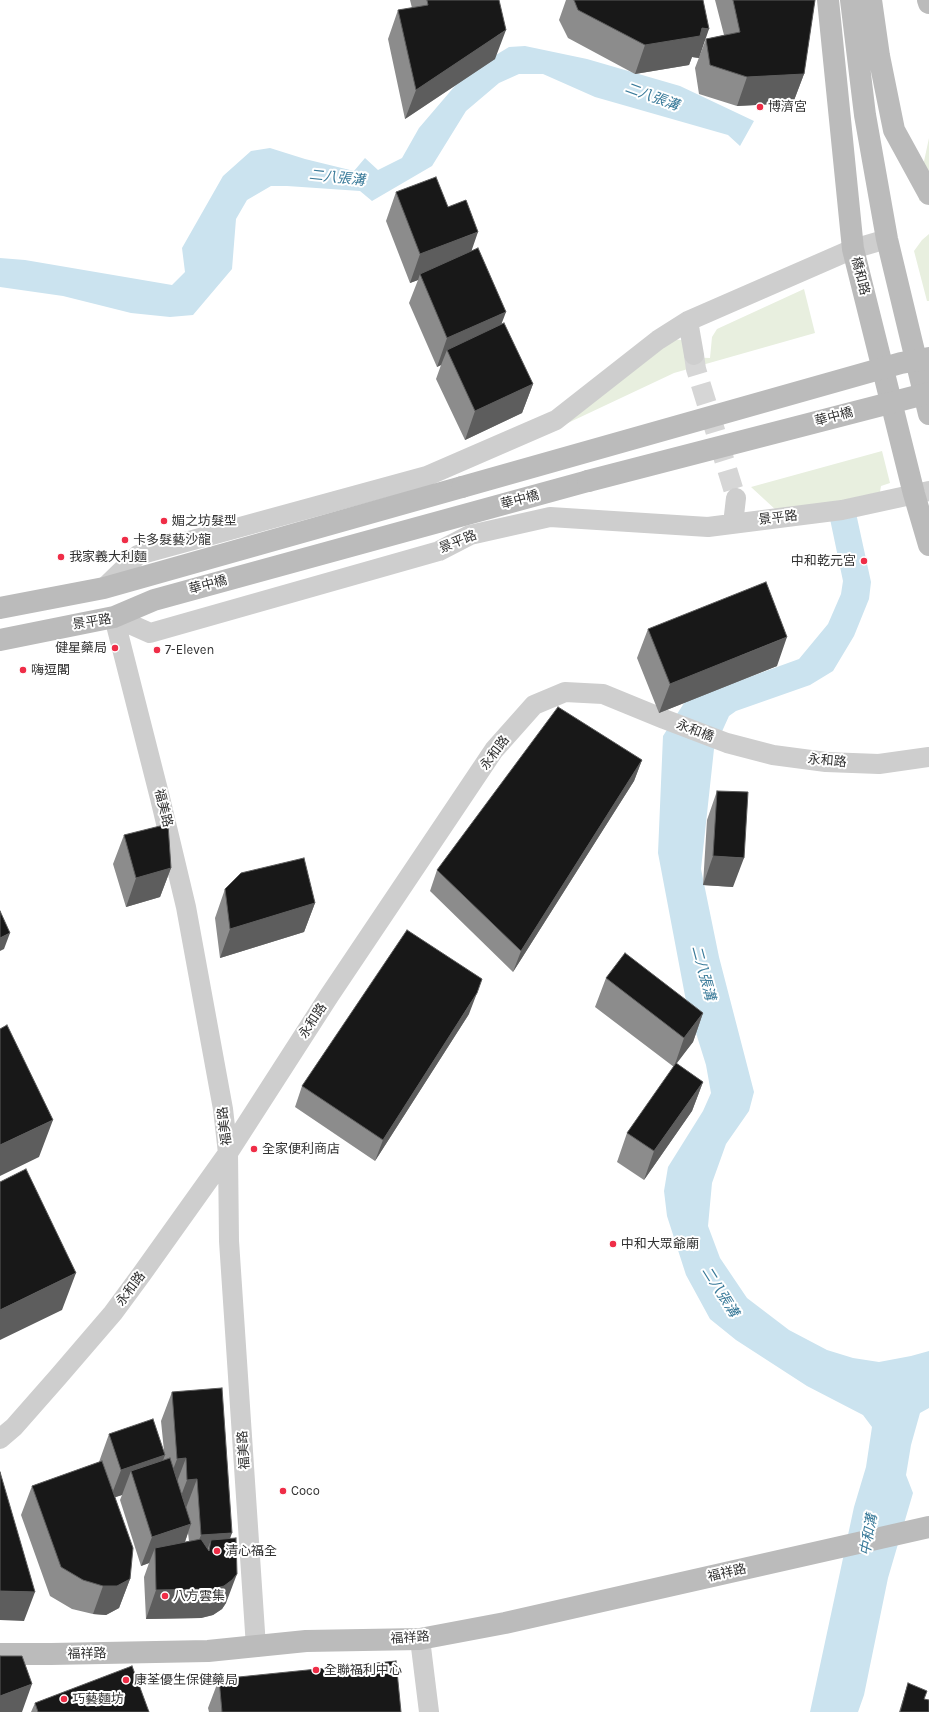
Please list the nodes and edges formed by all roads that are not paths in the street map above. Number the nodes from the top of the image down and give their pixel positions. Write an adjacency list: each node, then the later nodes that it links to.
1 (828, 0): 6 (main road, 橋和路)
2 (852, 0): 5 (main road)
3 (871, 0): 4 (main road)
4 (929, 194)
5 (887, 239): 6 (street); 11 (main road)
6 (853, 249): 7 (street); 12 (main road, 橋和路)
7 (688, 321): 8 (street); 16 (street)
8 (694, 355)
9 (929, 358): 16 (main road, 華中橋, bridge)
10 (929, 392): 18 (main road, 華中橋, bridge)
11 (929, 414)
12 (921, 492): 14 (street, 景平路); 15 (main road, 橋和路)
13 (736, 498): 14 (street)
14 (733, 524): 18 (street, 景平路)
15 (929, 545)
16 (104, 588): 17 (main road)
17 (0, 608)
18 (114, 616): 19 (main road, 景平路); 23 (street, 福美路)
19 (0, 640)
20 (664, 719): 21 (street, 永和橋); 23 (street, 永和路)
21 (727, 743): 22 (street, 永和路)
22 (929, 757)
23 (228, 1153): 24 (street, 永和路); 27 (street, 福美路)
24 (0, 1439)
25 (929, 1527): 26 (main road, 福祥路)
26 (420, 1639): 27 (main road, 福祥路); 29 (street)
27 (256, 1647): 28 (main road, 福祥路)
28 (0, 1654)
29 (429, 1712)

